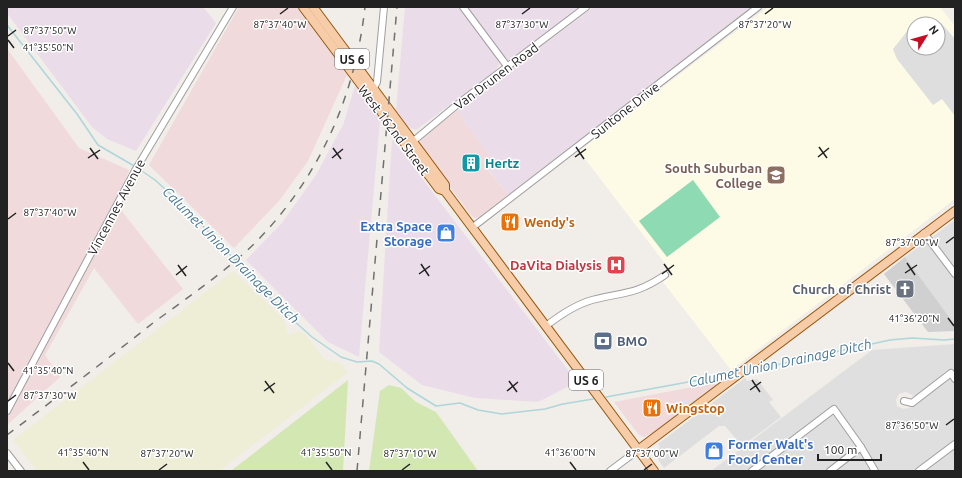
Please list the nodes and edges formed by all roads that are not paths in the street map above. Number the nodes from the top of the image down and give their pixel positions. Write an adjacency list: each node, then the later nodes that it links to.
1 (233, 7): 20 (street, Vincennes Avenue)
2 (303, 7): 10 (main road, West 162nd Street / US 6)
3 (313, 7): 9 (main road, West 162nd Street / US 6)
4 (384, 7): 9 (street)
5 (463, 7): 8 (street)
6 (586, 7): 8 (street, Van Drunen Road)
7 (758, 7): 13 (street, Suntone Drive)
8 (507, 66): 11 (street, Van Drunen Road)
9 (374, 88): 10 (main road); 11 (main road, West 162nd Street / US 6)
10 (367, 94): 11 (main road, West 162nd Street / US 6)
11 (410, 144): 13 (main road, West 162nd Street / US 6)
12 (955, 210): 14 (main road)
13 (472, 227): 17 (main road, West 162nd Street / US 6)
14 (924, 233): 15 (street); 23 (main road)
15 (955, 274)
16 (665, 275): 17 (street)
17 (546, 326): 23 (main road, West 162nd Street / US 6)
18 (955, 379): 19 (street)
19 (904, 401)
20 (7, 411)
21 (955, 444): 31 (street)
22 (861, 447): 28 (street); 29 (street); 30 (street)
23 (638, 450): 26 (street); 27 (main road, US 6)
24 (7, 452): 25 (street)
25 (21, 471)
26 (610, 471)
27 (654, 471)
28 (752, 471)
29 (830, 471)
30 (875, 471)
31 (919, 471)

